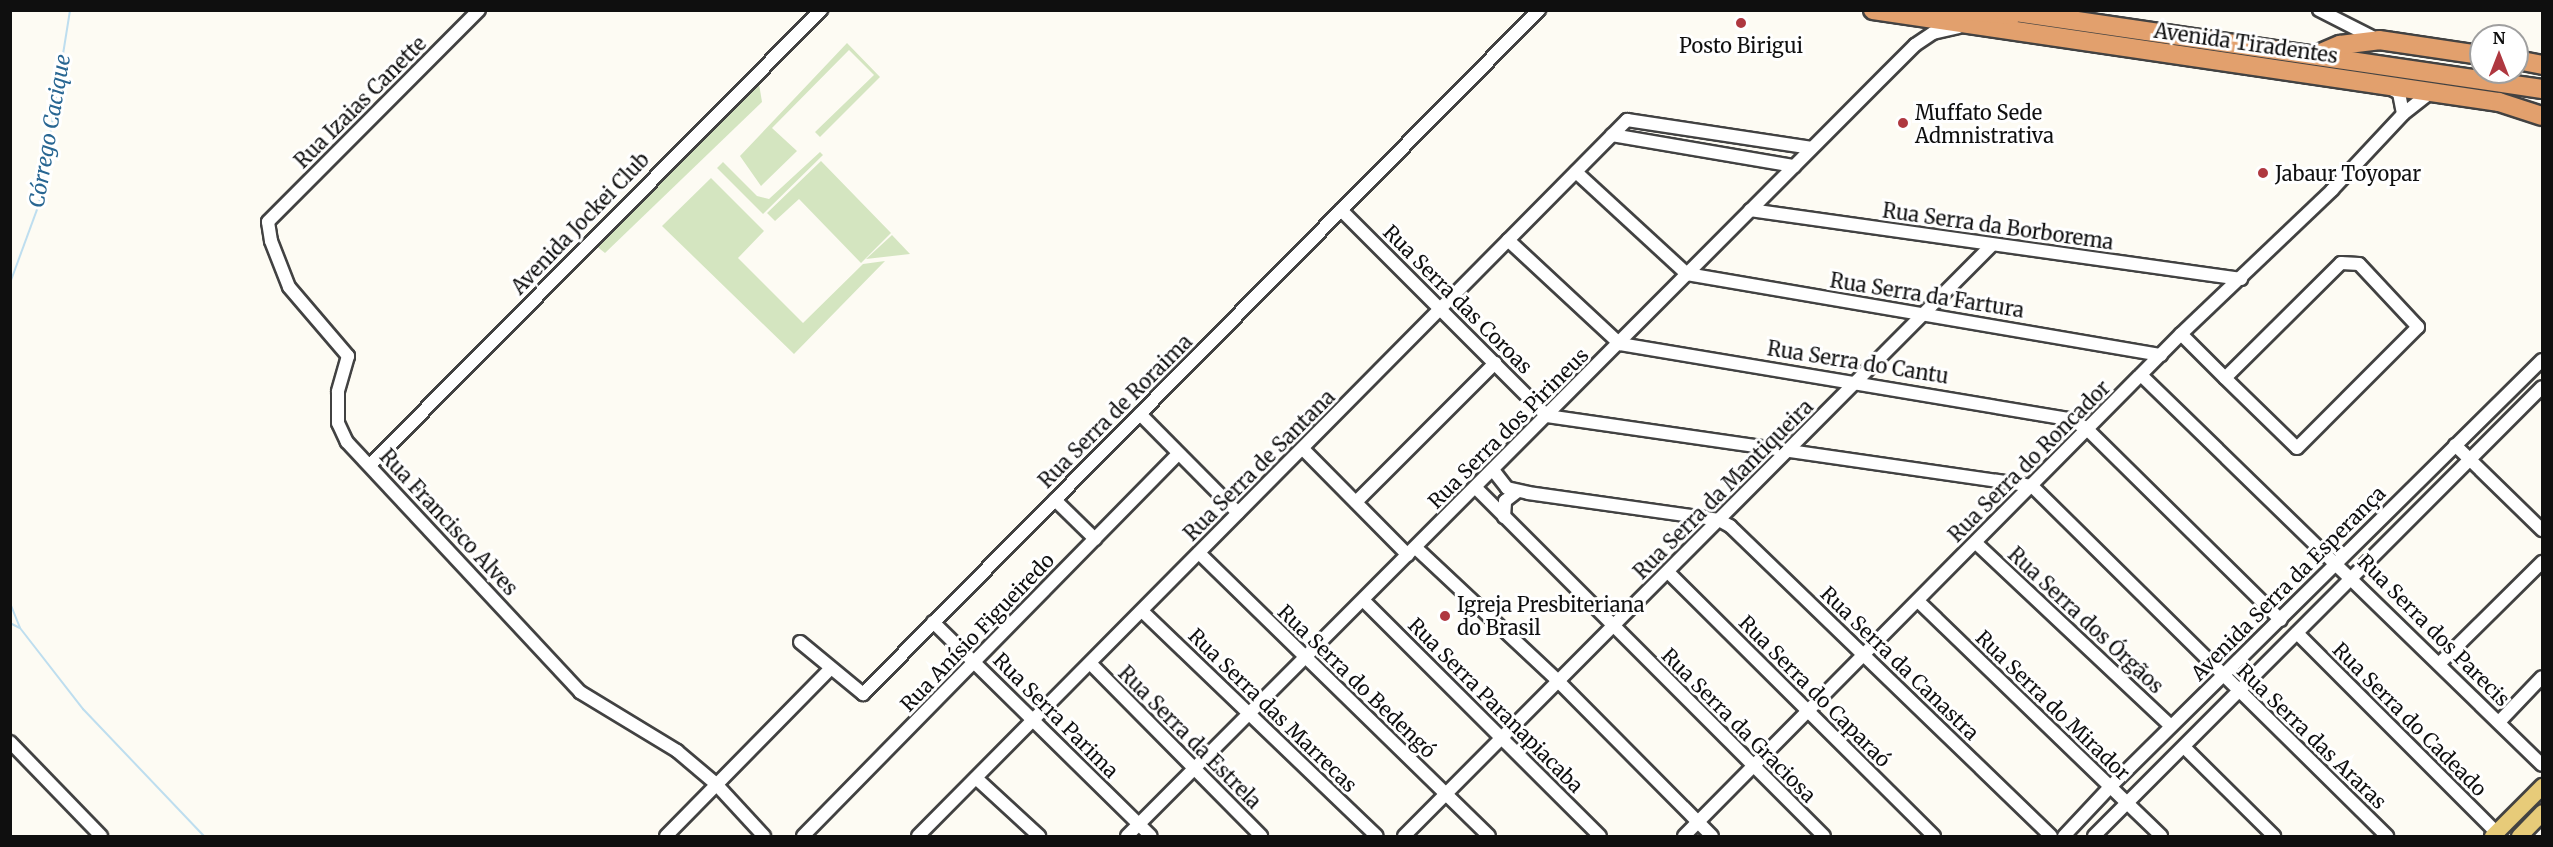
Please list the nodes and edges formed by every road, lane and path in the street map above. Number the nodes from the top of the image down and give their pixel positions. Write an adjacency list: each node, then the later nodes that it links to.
1 (479, 10): 32 (street, Rua Izaias Canette)
2 (821, 10): 56 (street, Avenida Jockei Club)
3 (1539, 10): 30 (street, Rua Serra de Roraima)
4 (1873, 10): 8 (highway, Avenida Tiradentes)
5 (1956, 10): 9 (highway)
6 (2002, 10): 9 (highway, Avenida Tiradentes)
7 (2319, 10): 10 (street)
8 (1927, 14): 11 (highway, Avenida Tiradentes); 13 (street)
9 (2041, 16): 16 (highway, Avenida Tiradentes)
10 (2340, 24): 12 (street); 14 (street)
11 (1992, 28): 13 (street); 18 (highway, Avenida Tiradentes)
12 (2379, 40): 14 (highway); 15 (highway)
13 (1915, 45): 27 (street, Rua Serra dos Pirineus)
14 (2340, 45): 16 (highway); 17 (highway)
15 (2469, 53)
16 (2315, 56): 17 (highway, Avenida Tiradentes)
17 (2381, 65): 19 (highway, Avenida Tiradentes)
18 (2388, 87): 20 (highway, Avenida Tiradentes); 24 (street)
19 (2542, 89)
20 (2431, 92): 21 (highway, Avenida Tiradentes); 24 (street, Rua Serra do Roncador)
21 (2499, 102): 22 (highway); 23 (main road, Avenida Tiradentes); 25 (highway)
22 (2542, 104)
23 (2542, 109)
24 (2403, 114): 36 (street, Rua Serra do Roncador)
25 (2542, 116)
26 (1612, 135): 27 (street, Rua Serra de Santana); 28 (street); 29 (street, Rua Serra de Santana)
27 (1812, 148): 28 (street, Rua Serra dos Pirineus)
28 (1794, 166): 31 (street, Rua Serra dos Pirineus)
29 (1576, 172): 33 (street, Rua Serra de Santana); 35 (street)
30 (1341, 210): 37 (street, Rua Serra das Coroas); 48 (street, Rua Serra de Roraima)
31 (1750, 210): 34 (street, Rua Serra da Borborema); 35 (street, Rua Serra dos Pirineus)
32 (268, 222): 56 (street, Rua Francisco Alves)
33 (1508, 240): 37 (street, Rua Serra de Santana); 40 (street)
34 (1992, 245): 36 (street, Rua Serra da Borborema); 38 (street, Rua Serra da Mantiqueira)
35 (1687, 274): 38 (street, Rua Serra da Fartura); 40 (street, Rua Serra dos Pirineus)
36 (2241, 279): 39 (street, Rua Serra do Roncador)
37 (1440, 309): 43 (street, Rua Serra das Coroas); 52 (street, Rua Serra de Santana)
38 (1925, 313): 41 (street, Rua Serra da Fartura); 46 (street, Rua Serra da Mantiqueira)
39 (2181, 334): 41 (street, Rua Serra do Roncador); 45 (street)
40 (1620, 344): 46 (street, Rua Serra do Cantu); 49 (street, Rua Serra dos Pirineus)
41 (2161, 355): 44 (street, Rua Serra do Roncador)
42 (2542, 360): 51 (street, Avenida Serra da Esperança)
43 (1495, 363): 49 (street, Rua Serra das Coroas); 62 (street)
44 (2141, 375): 50 (street, Rua Serra do Roncador); 72 (street, Rua Serra dos Parecis)
45 (2226, 378): 45 (street)
46 (1857, 381): 50 (street, Rua Serra do Cantu); 53 (street, Rua Serra da Mantiqueira)
47 (2541, 392): 55 (street)
48 (1140, 414): 54 (street); 61 (street, Rua Serra de Roraima)
49 (1547, 416): 53 (street); 57 (street, Rua Serra dos Pirineus)
50 (2087, 429): 58 (street, Rua Serra do Roncador); 78 (street)
51 (2455, 445): 55 (street); 72 (street, Avenida Serra da Esperança)
52 (1303, 449): 62 (street); 63 (street, Rua Serra de Santana)
53 (1790, 450): 58 (street); 65 (street, Rua Serra da Mantiqueira)
54 (1178, 454): 63 (street); 67 (street, Rua Anísio Figueiredo)
55 (2470, 460): 66 (street); 74 (street)
56 (370, 465): 105 (street, Rua Francisco Alves)
57 (1493, 470): 59 (street, Rua Serra dos Pirineus); 60 (street)
58 (2031, 486): 68 (street, Rua Serra do Roncador); 89 (street, Rua Serra das Araras)
59 (1476, 488): 64 (street, Rua Serra da Graciosa); 69 (street, Rua Serra dos Pirineus)
60 (1518, 491): 64 (street); 65 (street)
61 (1055, 500): 67 (street); 79 (street, Rua Serra de Roraima)
62 (1356, 502): 69 (street)
63 (1238, 513): 70 (street, Rua Serra de Santana)
64 (1504, 517): 80 (street, Rua Serra da Graciosa)
65 (1719, 520): 73 (street, Rua Serra da Mantiqueira); 83 (street, Rua Serra da Canastra)
66 (2542, 530)
67 (1095, 539): 85 (street, Rua Anísio Figueiredo)
68 (1976, 543): 76 (street, Rua Serra do Roncador); 97 (street, Rua Serra dos Órgãos)
69 (1412, 551): 75 (street, Rua Serra dos Pirineus); 91 (street)
70 (1199, 553): 77 (street, Rua Serra de Santana); 84 (street, Rua Serra do Bedengó)
71 (2542, 562): 86 (street)
72 (2337, 563): 74 (street, Rua Serra dos Parecis); 78 (street, Avenida Serra da Esperança)
73 (1668, 572): 80 (street, Rua Serra da Mantiqueira); 93 (street, Rua Serra do Caparaó)
74 (2353, 577): 81 (street); 86 (street, Rua Serra dos Parecis)
75 (1364, 601): 84 (street, Rua Serra dos Pirineus); 98 (street, Rua Serra Paranapiacaba)
76 (1918, 602): 83 (street, Rua Serra do Roncador); 106 (street, Rua Serra do Mirador)
77 (1142, 611): 87 (street, Rua Serra de Santana); 94 (street, Rua Serra das Marrecas)
78 (2281, 620): 89 (street, Avenida Serra da Esperança)
79 (933, 622): 85 (street, Rua Serra Parima); 88 (street, Rua Serra de Roraima)
80 (1612, 628): 91 (street, Rua Serra da Mantiqueira); 103 (street, Rua Serra da Graciosa)
81 (2297, 633): 92 (street); 113 (street, Rua Serra do Cadeado)
82 (800, 642): 88 (street)
83 (1865, 656): 93 (street, Rua Serra do Roncador); 131 (street, Rua Serra da Canastra)
84 (1305, 658): 94 (street, Rua Serra dos Pirineus); 108 (street, Rua Serra do Bedengó)
85 (975, 661): 95 (street, Rua Serra Parima); 118 (street, Rua Anísio Figueiredo)
86 (2440, 663): 96 (street, Rua Serra dos Parecis)
87 (1091, 664): 95 (street, Rua Serra de Santana); 102 (street, Rua Serra da Estrela)
88 (830, 669): 105 (street)
89 (2223, 677): 92 (street, Rua Serra das Araras); 97 (street, Avenida Serra da Esperança)
90 (2542, 677): 96 (street)
91 (1559, 682): 98 (street, Rua Serra da Mantiqueira); 111 (street)
92 (2238, 692): 100 (street); 136 (street, Rua Serra das Araras)
93 (1809, 713): 103 (street, Rua Serra do Roncador); 130 (street, Rua Serra do Caparaó)
94 (1249, 714): 102 (street, Rua Serra dos Pirineus); 123 (street, Rua Serra das Marrecas)
95 (1036, 721): 104 (street, Rua Serra de Santana); 112 (street, Rua Serra Parima)
96 (2499, 722): 101 (street, Rua Serra dos Parecis)
97 (2170, 726): 106 (street, Avenida Serra da Esperança)
98 (1503, 738): 108 (street, Rua Serra da Mantiqueira); 126 (street, Rua Serra Paranapiacaba)
99 (10, 742): 114 (street)
100 (2184, 747): 109 (street); 135 (street)
101 (2542, 765)
102 (1195, 768): 112 (street, Rua Serra dos Pirineus); 122 (street, Rua Serra da Estrela)
103 (1755, 768): 111 (street, Rua Serra do Roncador); 129 (street, Rua Serra da Graciosa)
104 (976, 778): 115 (street, Rua Serra de Santana); 119 (street)
105 (716, 783): 116 (street); 117 (street, Rua Francisco Alves)
106 (2110, 786): 109 (street, Rua Serra do Mirador); 132 (street, Avenida Serra da Esperança)
107 (2542, 786): 113 (main road)
108 (1446, 794): 124 (street, Rua Serra da Mantiqueira); 125 (street, Rua Serra do Bedengó)
109 (2127, 803): 133 (street); 134 (street, Rua Serra do Mirador)
110 (2542, 812): 137 (main road)
111 (1698, 823): 127 (street, Rua Serra do Roncador); 128 (street)
112 (1138, 825): 120 (street, Rua Serra dos Pirineus); 121 (street, Rua Serra Parima)
113 (2494, 834)
114 (96, 835)
115 (921, 836)
116 (666, 837)
117 (764, 837)
118 (803, 837)
119 (1039, 837)
120 (1127, 837)
121 (1151, 837)
122 (1261, 837)
123 (1377, 837)
124 (1404, 837)
125 (1489, 837)
126 (1600, 837)
127 (1684, 837)
128 (1712, 837)
129 (1824, 837)
130 (1934, 837)
131 (2051, 837)
132 (2064, 837)
133 (2094, 837)
134 (2161, 837)
135 (2274, 837)
136 (2387, 837)
137 (2519, 837)

